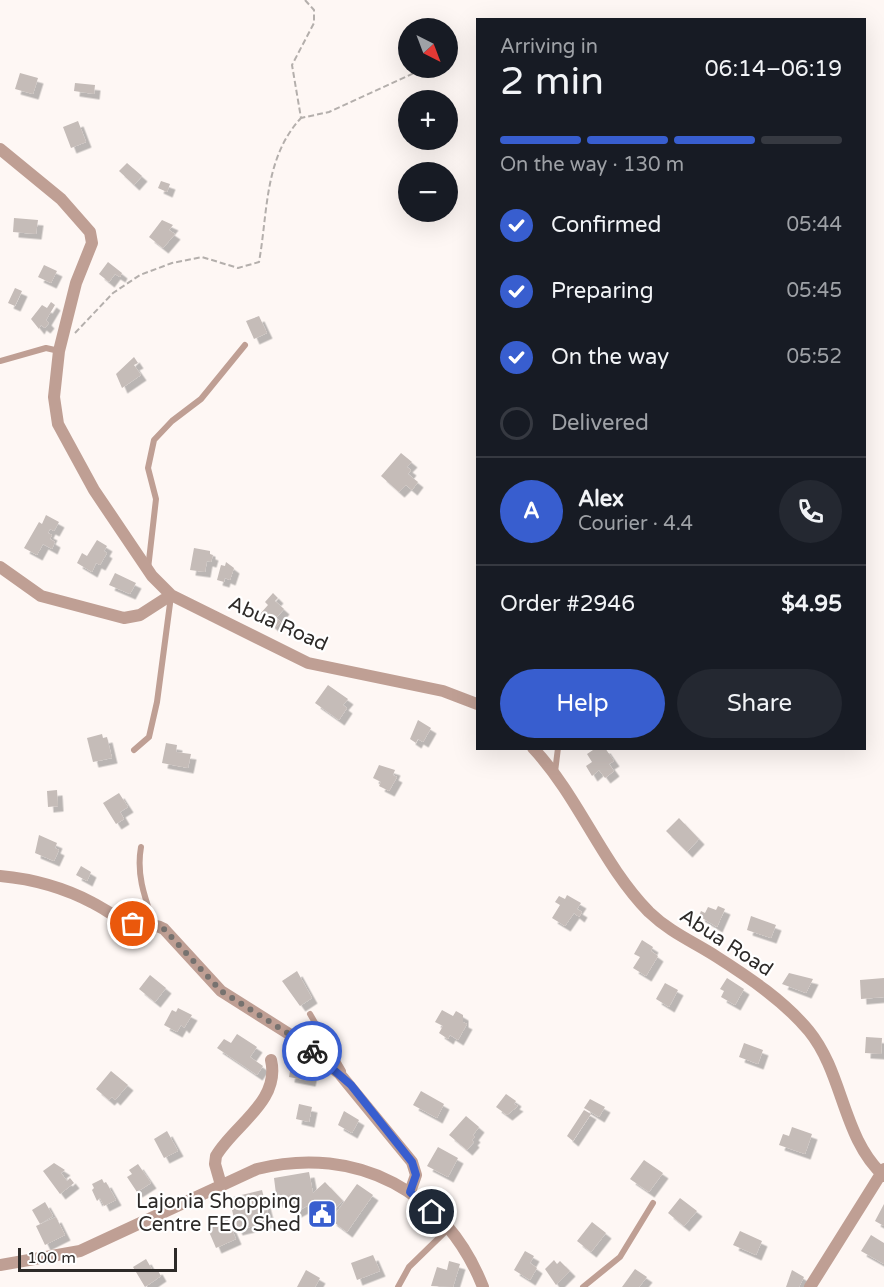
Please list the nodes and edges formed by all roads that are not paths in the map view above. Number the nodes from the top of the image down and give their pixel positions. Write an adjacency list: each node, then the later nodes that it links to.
1 (0, 149): 3 (street)
2 (245, 345): 6 (lane)
3 (60, 351): 4 (lane); 6 (street)
4 (0, 362)
5 (0, 567): 7 (street)
6 (148, 570): 7 (street)
7 (171, 595): 8 (street, Abua Road); 9 (lane)
8 (476, 704)
9 (134, 750)
10 (535, 750): 12 (street, Abua Road)
11 (558, 750): 12 (lane)
12 (555, 774): 19 (street, Abua Road)
13 (141, 847): 15 (lane)
14 (0, 876): 15 (street)
15 (154, 924): 18 (street)
16 (310, 1014): 18 (lane)
17 (271, 1060): 20 (street)
18 (351, 1085): 21 (street)
19 (883, 1173): 28 (street)
20 (221, 1185): 21 (street); 24 (street)
21 (410, 1192): 23 (street)
22 (653, 1203): 27 (lane)
23 (449, 1228): 25 (lane); 26 (street)
24 (0, 1265)
25 (398, 1287)
26 (483, 1287)
27 (583, 1287)
28 (810, 1287)

